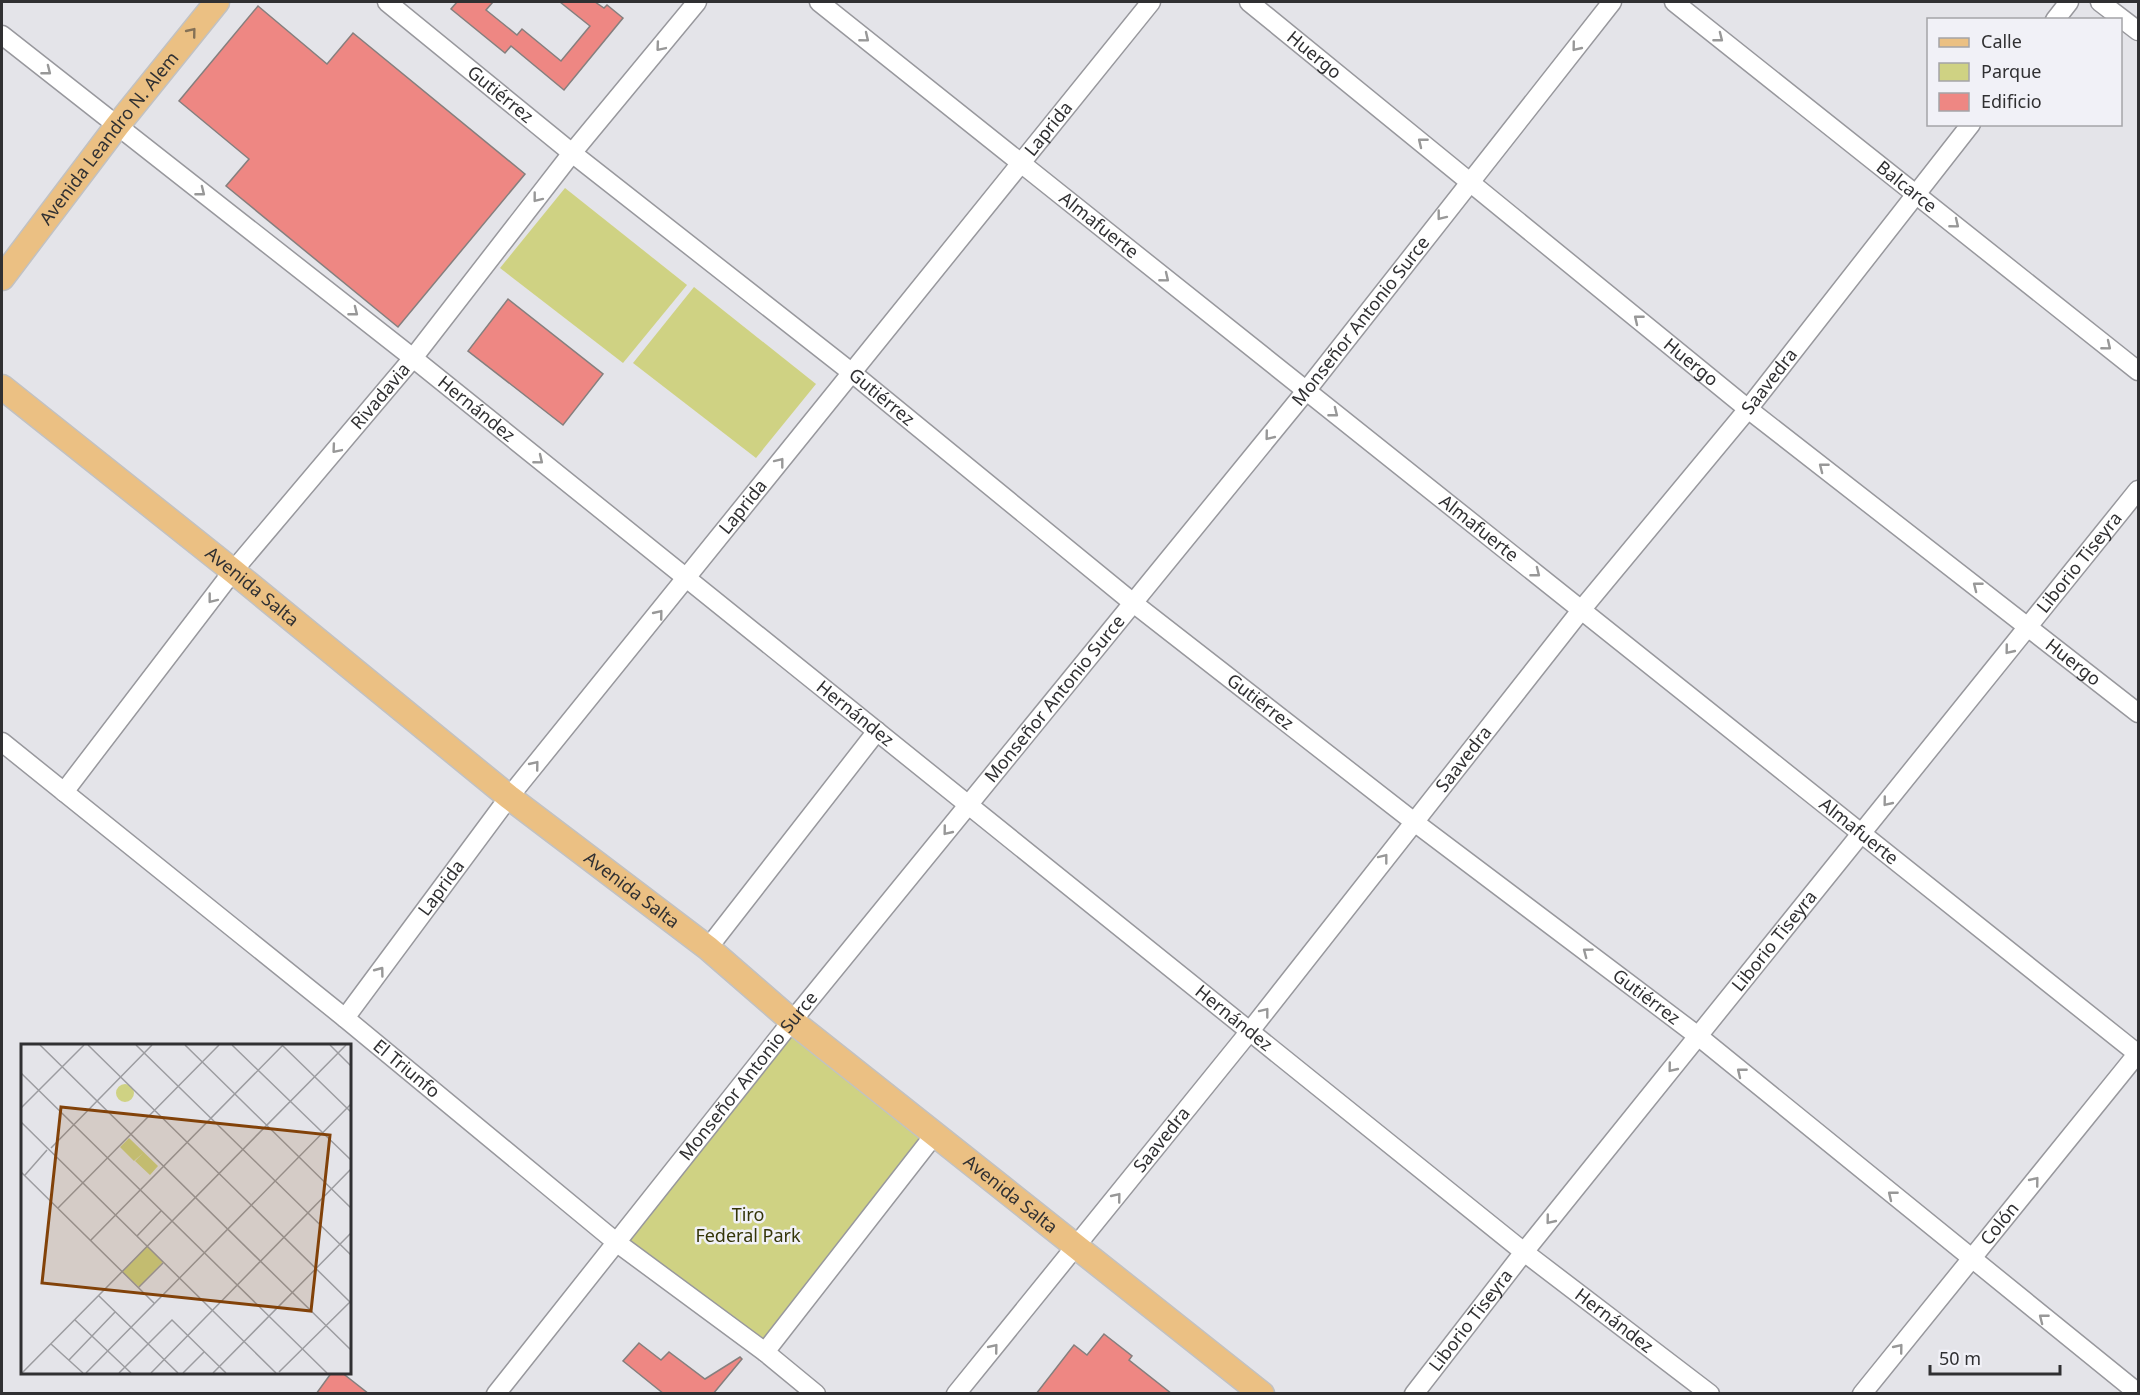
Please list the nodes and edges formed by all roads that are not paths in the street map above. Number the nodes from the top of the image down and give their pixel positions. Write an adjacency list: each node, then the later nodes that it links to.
1 (217, 2): 16 (main road, Avenida Leandro N. Alem, one-way to 1)
2 (387, 2): 18 (street, Gutiérrez)
3 (697, 2): 18 (street, Rivadavia, one-way to 18)
4 (819, 2): 19 (street, Almafuerte, one-way to 19)
5 (1151, 2): 19 (street, Laprida)
6 (1249, 2): 20 (street, Huergo, one-way to 6)
7 (1612, 2): 20 (street, Monseñor Antonio Surce, one-way to 20)
8 (1674, 2): 21 (street, Balcarce, one-way to 21)
9 (2069, 2): 11 (street)
10 (2100, 2): 13 (street)
11 (2057, 18)
12 (2122, 18): 14 (street)
13 (2122, 18)
14 (2139, 31)
15 (2, 35): 16 (street, Hernández, one-way to 16)
16 (117, 126): 22 (main road, Avenida Leandro N. Alem); 23 (street, Hernández, one-way to 23)
17 (1969, 126): 21 (street, Saavedra)
18 (572, 153): 23 (street, Rivadavia, one-way to 23); 25 (street, Gutiérrez)
19 (1023, 164): 25 (street, Laprida); 27 (street, Almafuerte, one-way to 27)
20 (1469, 181): 27 (street, Monseñor Antonio Surce, one-way to 27); 28 (street, Huergo, one-way to 20)
21 (1916, 193): 24 (street, Balcarce, one-way to 24); 28 (street, Saavedra)
22 (2, 278)
23 (412, 358): 30 (street, Rivadavia, one-way to 30); 31 (street, Hernández, one-way to 31)
24 (2139, 371)
25 (851, 372): 31 (street, Laprida, one-way to 25); 32 (street, Gutiérrez)
26 (2, 387): 30 (main road, Avenida Salta)
27 (1306, 391): 32 (street, Monseñor Antonio Surce, one-way to 32); 33 (street, Almafuerte, one-way to 33)
28 (1748, 409): 33 (street, Saavedra); 34 (street, Huergo, one-way to 28)
29 (2139, 490): 34 (street, Liborio Tiseyra)
30 (233, 571): 38 (street, Rivadavia, one-way to 38); 39 (main road, Avenida Salta)
31 (688, 579): 36 (street, Hernández); 39 (street, Laprida, one-way to 31)
32 (1132, 602): 40 (street, Monseñor Antonio Surce); 41 (street, Gutiérrez)
33 (1582, 609): 41 (street, Saavedra); 42 (street, Almafuerte)
34 (2029, 626): 35 (street, Huergo); 42 (street, Liborio Tiseyra, one-way to 42)
35 (2139, 713)
36 (877, 731): 40 (street, Hernández); 43 (street)
37 (2, 742): 38 (street, El Triunfo)
38 (64, 792): 44 (street, El Triunfo)
39 (509, 797): 43 (main road, Avenida Salta); 44 (street, Laprida, one-way to 39)
40 (969, 805): 45 (street, Monseñor Antonio Surce, one-way to 45); 46 (street, Hernández)
41 (1413, 821): 46 (street, Saavedra, one-way to 41); 47 (street, Gutiérrez, one-way to 41)
42 (1861, 834): 47 (street, Liborio Tiseyra); 48 (street, Almafuerte)
43 (708, 948): 45 (main road, Avenida Salta)
44 (345, 1018): 50 (street, El Triunfo)
45 (792, 1021): 49 (main road, Avenida Salta); 50 (street, Monseñor Antonio Surce)
46 (1250, 1031): 51 (street, Saavedra, one-way to 46); 52 (street, Hernández)
47 (1698, 1036): 52 (street, Liborio Tiseyra, one-way to 52); 53 (street, Gutiérrez, one-way to 47)
48 (2138, 1054): 53 (street, Colón, one-way to 48)
49 (935, 1134): 51 (main road, Avenida Salta); 54 (street)
50 (616, 1242): 54 (street, El Triunfo); 56 (street, Monseñor Antonio Surce)
51 (1077, 1247): 58 (street, Saavedra, one-way to 51); 59 (main road, Avenida Salta)
52 (1524, 1252): 60 (street, Liborio Tiseyra); 61 (street, Hernández)
53 (1971, 1260): 55 (street, Gutiérrez, one-way to 53); 62 (street, Colón, one-way to 53)
54 (765, 1352): 57 (street, El Triunfo)
55 (2139, 1393)
56 (496, 1394)
57 (816, 1394)
58 (956, 1394)
59 (1262, 1394)
60 (1414, 1394)
61 (1710, 1394)
62 (1862, 1394)

